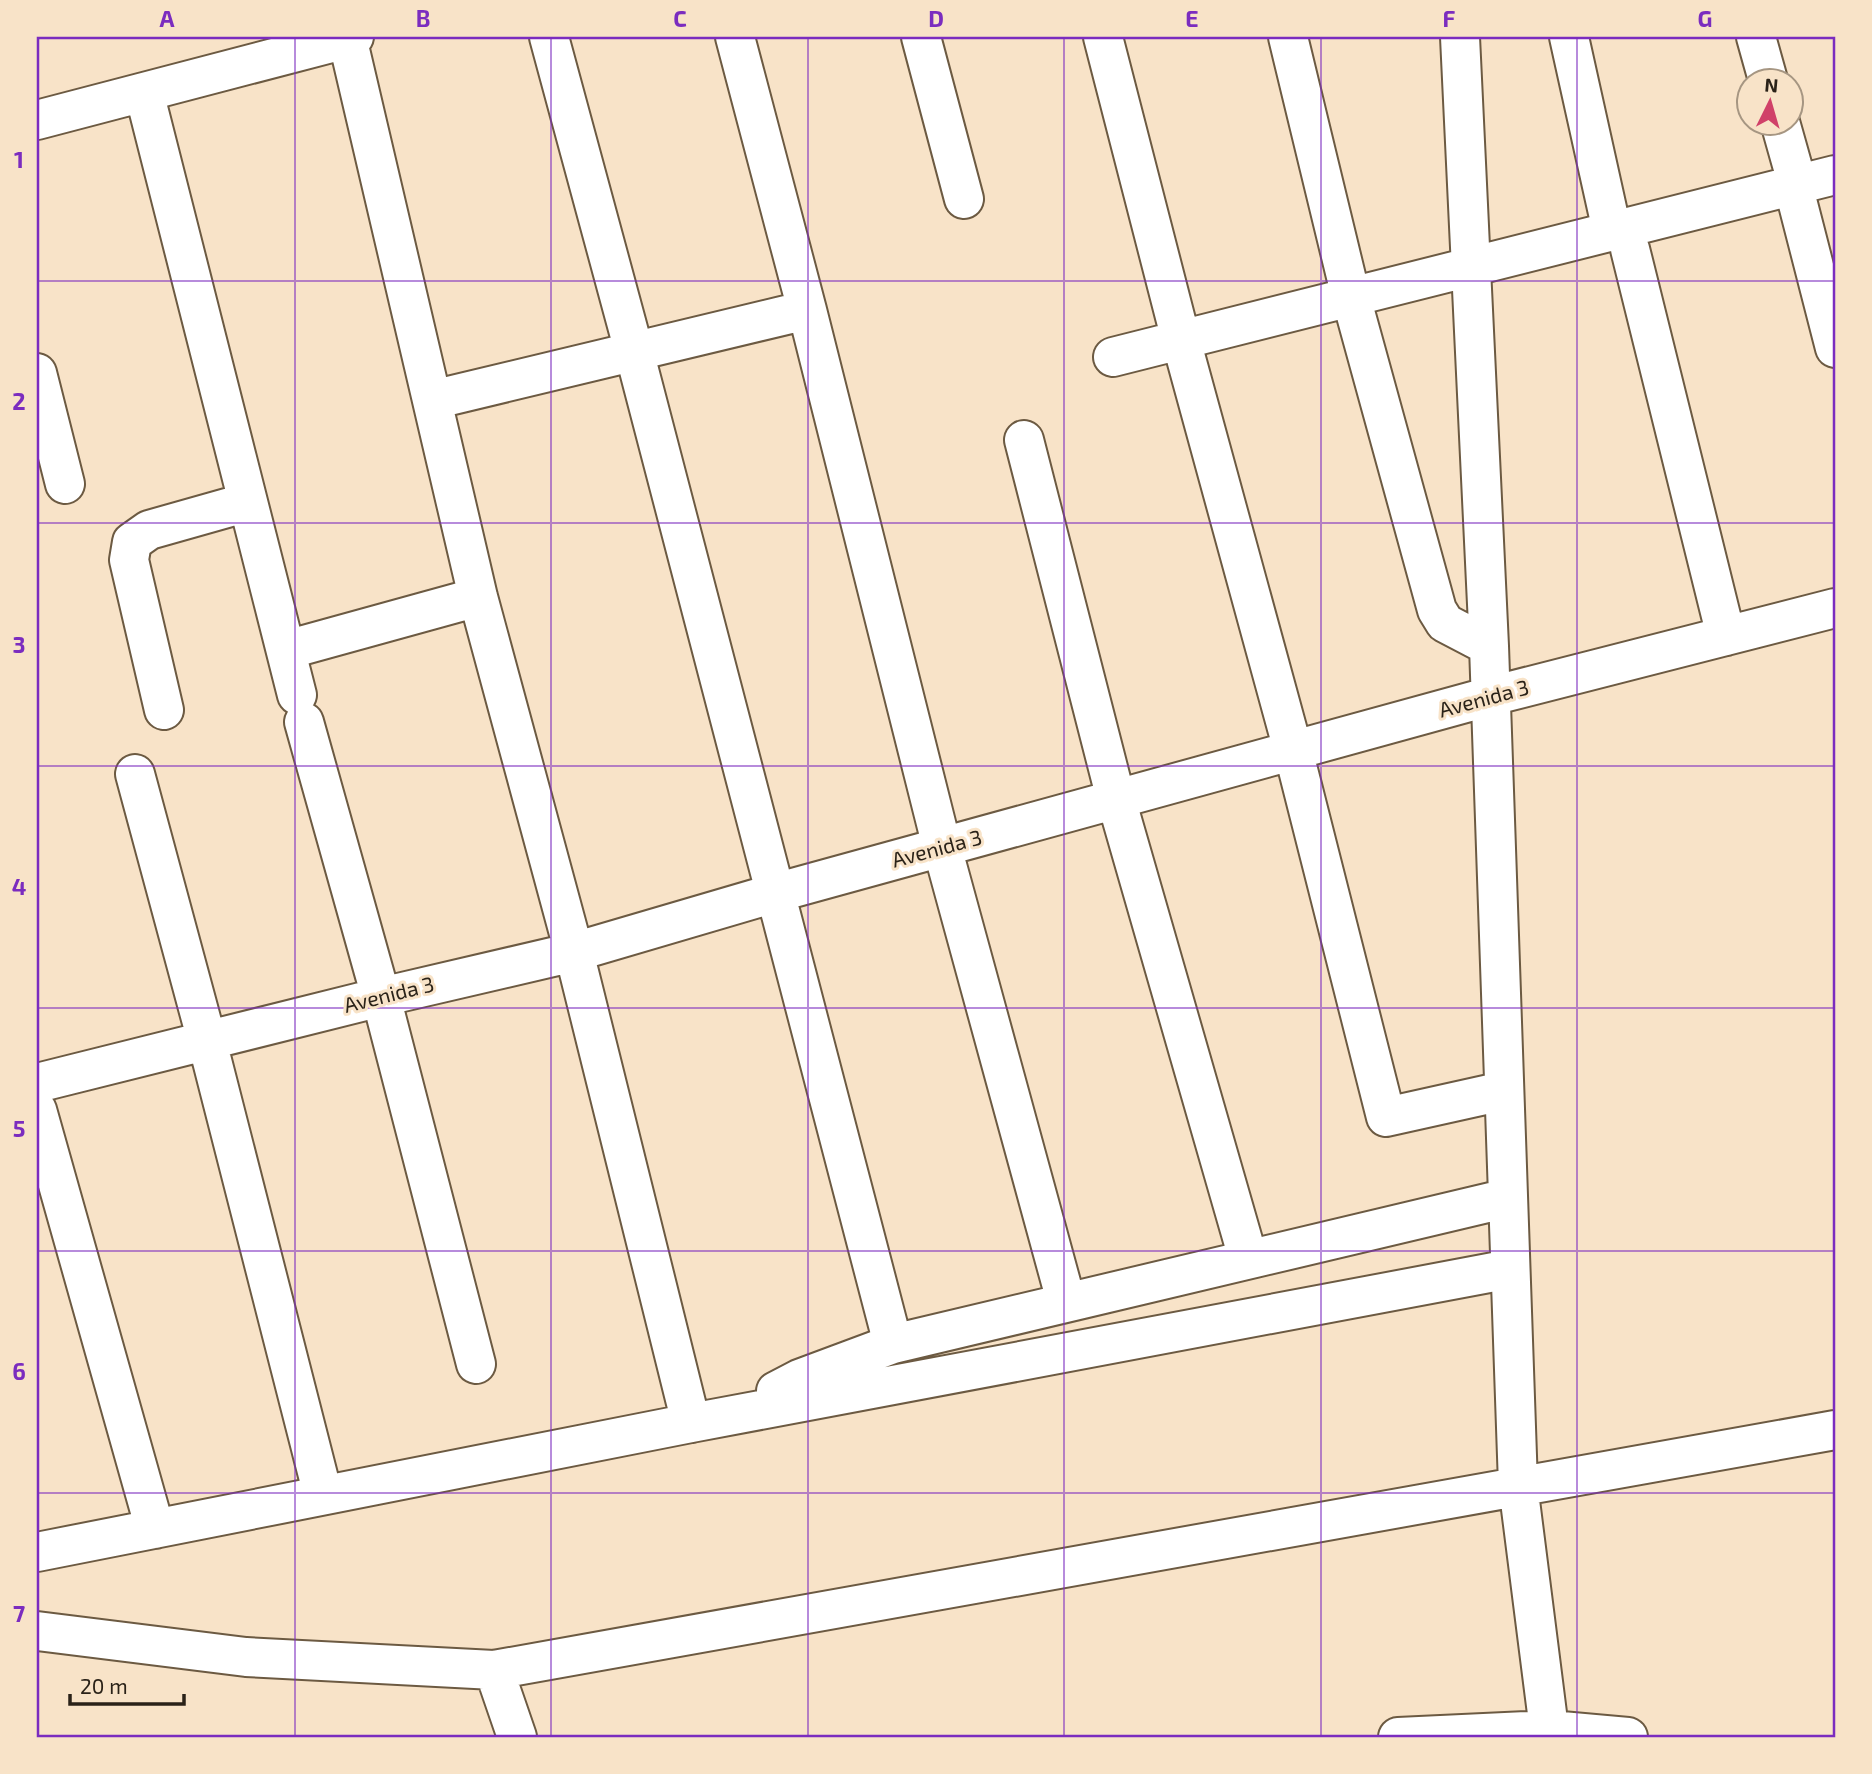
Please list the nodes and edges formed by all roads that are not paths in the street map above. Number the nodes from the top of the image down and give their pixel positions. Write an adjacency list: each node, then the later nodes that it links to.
1 (349, 37): 11 (street); 26 (street)
2 (549, 37): 23 (street)
3 (736, 37): 20 (street)
4 (921, 37): 16 (street)
5 (1103, 37): 21 (street)
6 (1288, 37): 19 (street)
7 (1460, 37): 18 (street)
8 (1569, 37): 17 (street)
9 (1756, 37): 10 (street)
10 (1764, 66)
11 (144, 92): 12 (street); 29 (street)
12 (37, 120)
13 (1783, 136): 15 (street)
14 (1835, 175): 15 (street)
15 (1798, 195): 17 (street); 22 (street)
16 (964, 199)
17 (1621, 240): 18 (street); 32 (street)
18 (1471, 267): 19 (street); 33 (street)
19 (1350, 297): 21 (street); 33 (street)
20 (807, 310): 23 (street); 40 (street)
21 (1181, 340): 24 (street); 37 (street)
22 (1835, 348)
23 (635, 351): 26 (street); 41 (street)
24 (1113, 357)
25 (37, 373): 28 (street)
26 (432, 400): 30 (street)
27 (1024, 440): 39 (street)
28 (65, 484)
29 (248, 502): 34 (street); 36 (street)
30 (478, 597): 34 (street); 42 (street)
31 (1835, 608): 32 (street, Avenida 3)
32 (1726, 636): 35 (street, Avenida 3)
33 (1489, 646): 35 (street)
34 (286, 650): 43 (street)
35 (1491, 696): 37 (street, Avenida 3); 46 (street)
36 (164, 710)
37 (1293, 751): 39 (street, Avenida 3); 46 (street)
38 (135, 774): 44 (street)
39 (1116, 799): 40 (street, Avenida 3); 49 (street)
40 (942, 847): 41 (street, Avenida 3); 51 (street)
41 (775, 892): 42 (street, Avenida 3); 52 (street)
42 (574, 952): 43 (street, Avenida 3); 55 (street)
43 (381, 997): 44 (street, Avenida 3); 53 (street)
44 (207, 1041): 45 (street, Avenida 3); 58 (street)
45 (37, 1083)
46 (1503, 1091): 48 (street)
47 (37, 1110): 59 (street)
48 (1508, 1198): 49 (street); 50 (street)
49 (1248, 1258): 51 (street)
50 (1510, 1269): 54 (street); 57 (street)
51 (1066, 1301): 52 (street)
52 (893, 1344): 54 (street)
53 (476, 1364)
54 (757, 1410): 55 (street)
55 (691, 1423): 58 (street)
56 (1835, 1430): 57 (street)
57 (1518, 1485): 62 (street); 63 (street)
58 (323, 1495): 59 (street)
59 (155, 1528): 60 (street)
60 (37, 1552)
61 (37, 1631): 62 (street)
62 (494, 1670): 64 (street)
63 (1550, 1734): 65 (street); 66 (street)
64 (517, 1737)
65 (1398, 1737)
66 (1628, 1737)

